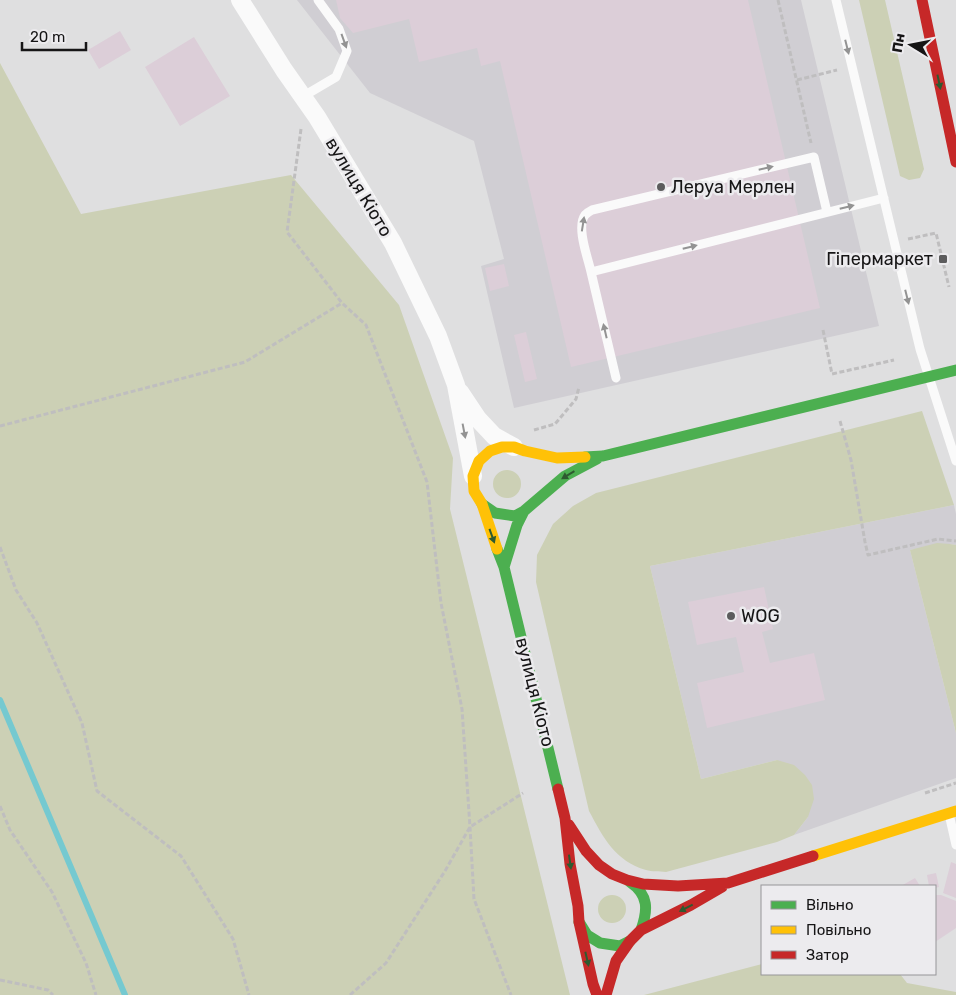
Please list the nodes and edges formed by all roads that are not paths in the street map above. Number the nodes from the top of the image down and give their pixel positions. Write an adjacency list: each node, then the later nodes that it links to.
1 (240, 0): 5 (street, вулиця Кіото)
2 (318, 0): 5 (lane, one-way to 5)
3 (836, 0): 7 (lane, one-way to 7)
4 (922, 0): 6 (main road, one-way to 6)
5 (302, 97): 12 (street, вулиця Кіото)
6 (956, 162)
7 (884, 198): 8 (lane, one-way to 7); 15 (lane, one-way to 15)
8 (827, 212): 9 (lane, one-way to 8); 9 (lane, one-way to 8)
9 (591, 272): 11 (lane, one-way to 9)
10 (956, 370): 14 (main road)
11 (616, 378)
12 (456, 385): 13 (street); 17 (street, one-way to 17)
13 (519, 449): 14 (main road); 16 (main road); 17 (main road)
14 (603, 456): 19 (main road, one-way to 19)
15 (956, 461)
16 (537, 467)
17 (473, 476): 20 (main road, вулиця Кіото)
18 (541, 480): 19 (main road)
19 (536, 500): 21 (main road)
20 (482, 504): 21 (main road); 22 (main road, вулиця Кіото, one-way to 22)
21 (524, 511): 22 (main road)
22 (504, 567): 24 (main road, вулиця Кіото)
23 (952, 812): 25 (lane); 29 (main road)
24 (565, 818): 26 (main road); 31 (main road, one-way to 31)
25 (956, 845)
26 (619, 877): 27 (main road); 28 (main road)
27 (601, 879)
28 (630, 882): 29 (main road); 33 (main road)
29 (728, 883): 33 (main road, one-way to 33)
30 (584, 892): 31 (main road)
31 (578, 906): 32 (main road)
32 (579, 922): 34 (main road); 35 (main road, one-way to 35)
33 (641, 930): 34 (main road)
34 (630, 941): 36 (main road)
35 (597, 995)
36 (606, 995)

